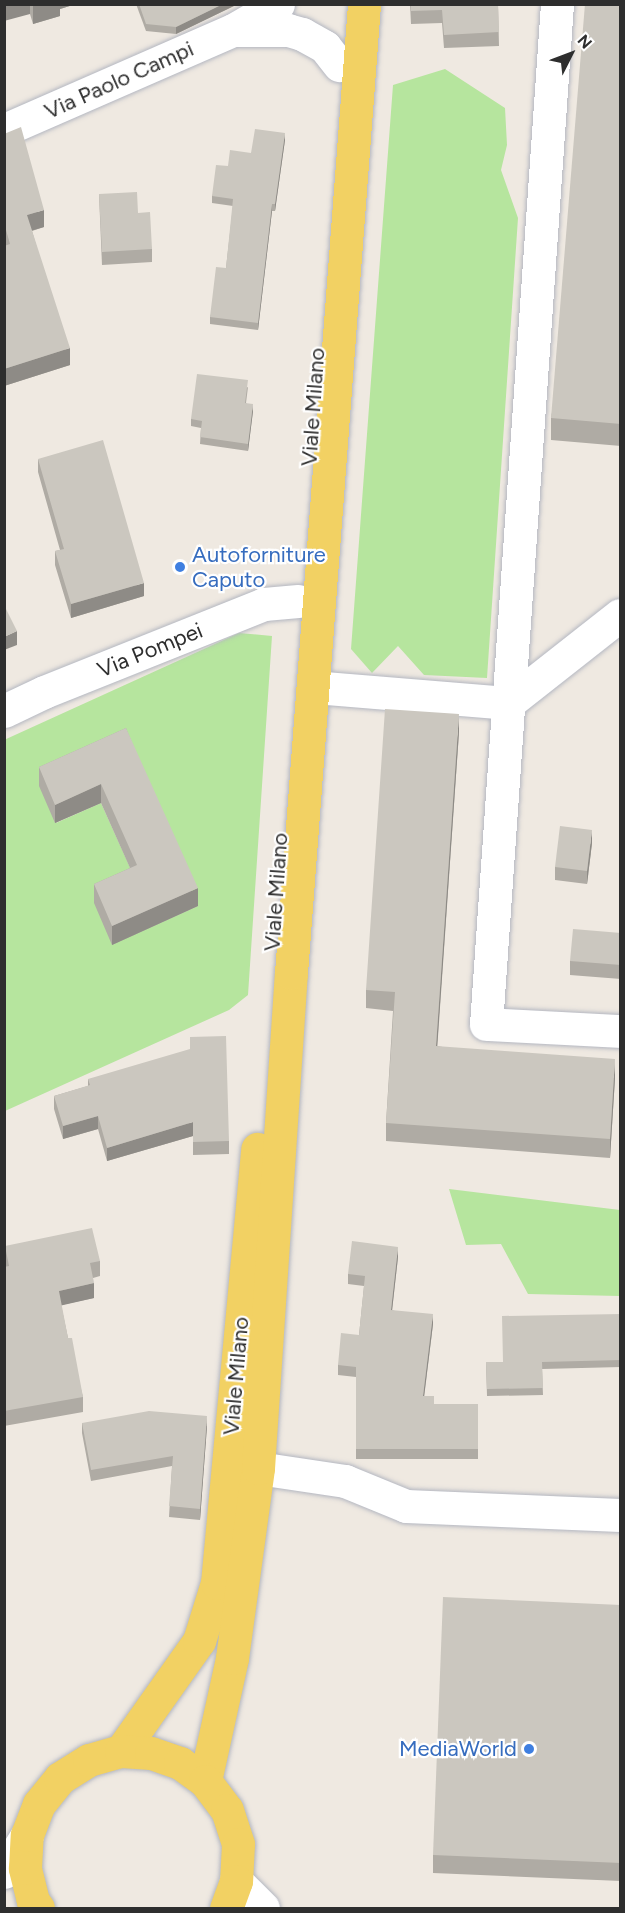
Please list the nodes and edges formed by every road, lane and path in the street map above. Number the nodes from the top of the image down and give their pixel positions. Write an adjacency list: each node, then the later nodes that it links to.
1 (278, 4): 5 (street, Via Paolo Campi)
2 (344, 4): 6 (main road, Viale Milano)
3 (364, 4): 10 (main road, Viale Milano)
4 (557, 4): 11 (street)
5 (233, 30): 6 (street, Via Paolo Campi); 7 (street, Via Paolo Campi)
6 (339, 65): 8 (main road, Viale Milano)
7 (4, 130)
8 (298, 600): 12 (street, Via Pompei); 16 (main road, Viale Milano)
9 (621, 615): 11 (street)
10 (313, 687): 11 (street); 14 (main road, Viale Milano)
11 (508, 703): 13 (street)
12 (4, 711)
13 (621, 1031)
14 (258, 1468): 15 (street); 17 (main road, Viale Milano)
15 (621, 1515)
16 (121, 1751): 17 (main road); 18 (main road)
17 (205, 1781): 20 (main road)
18 (27, 1835): 19 (street); 21 (main road)
19 (4, 1872)
20 (231, 1895): 22 (street)
21 (38, 1908)
22 (263, 1908)

